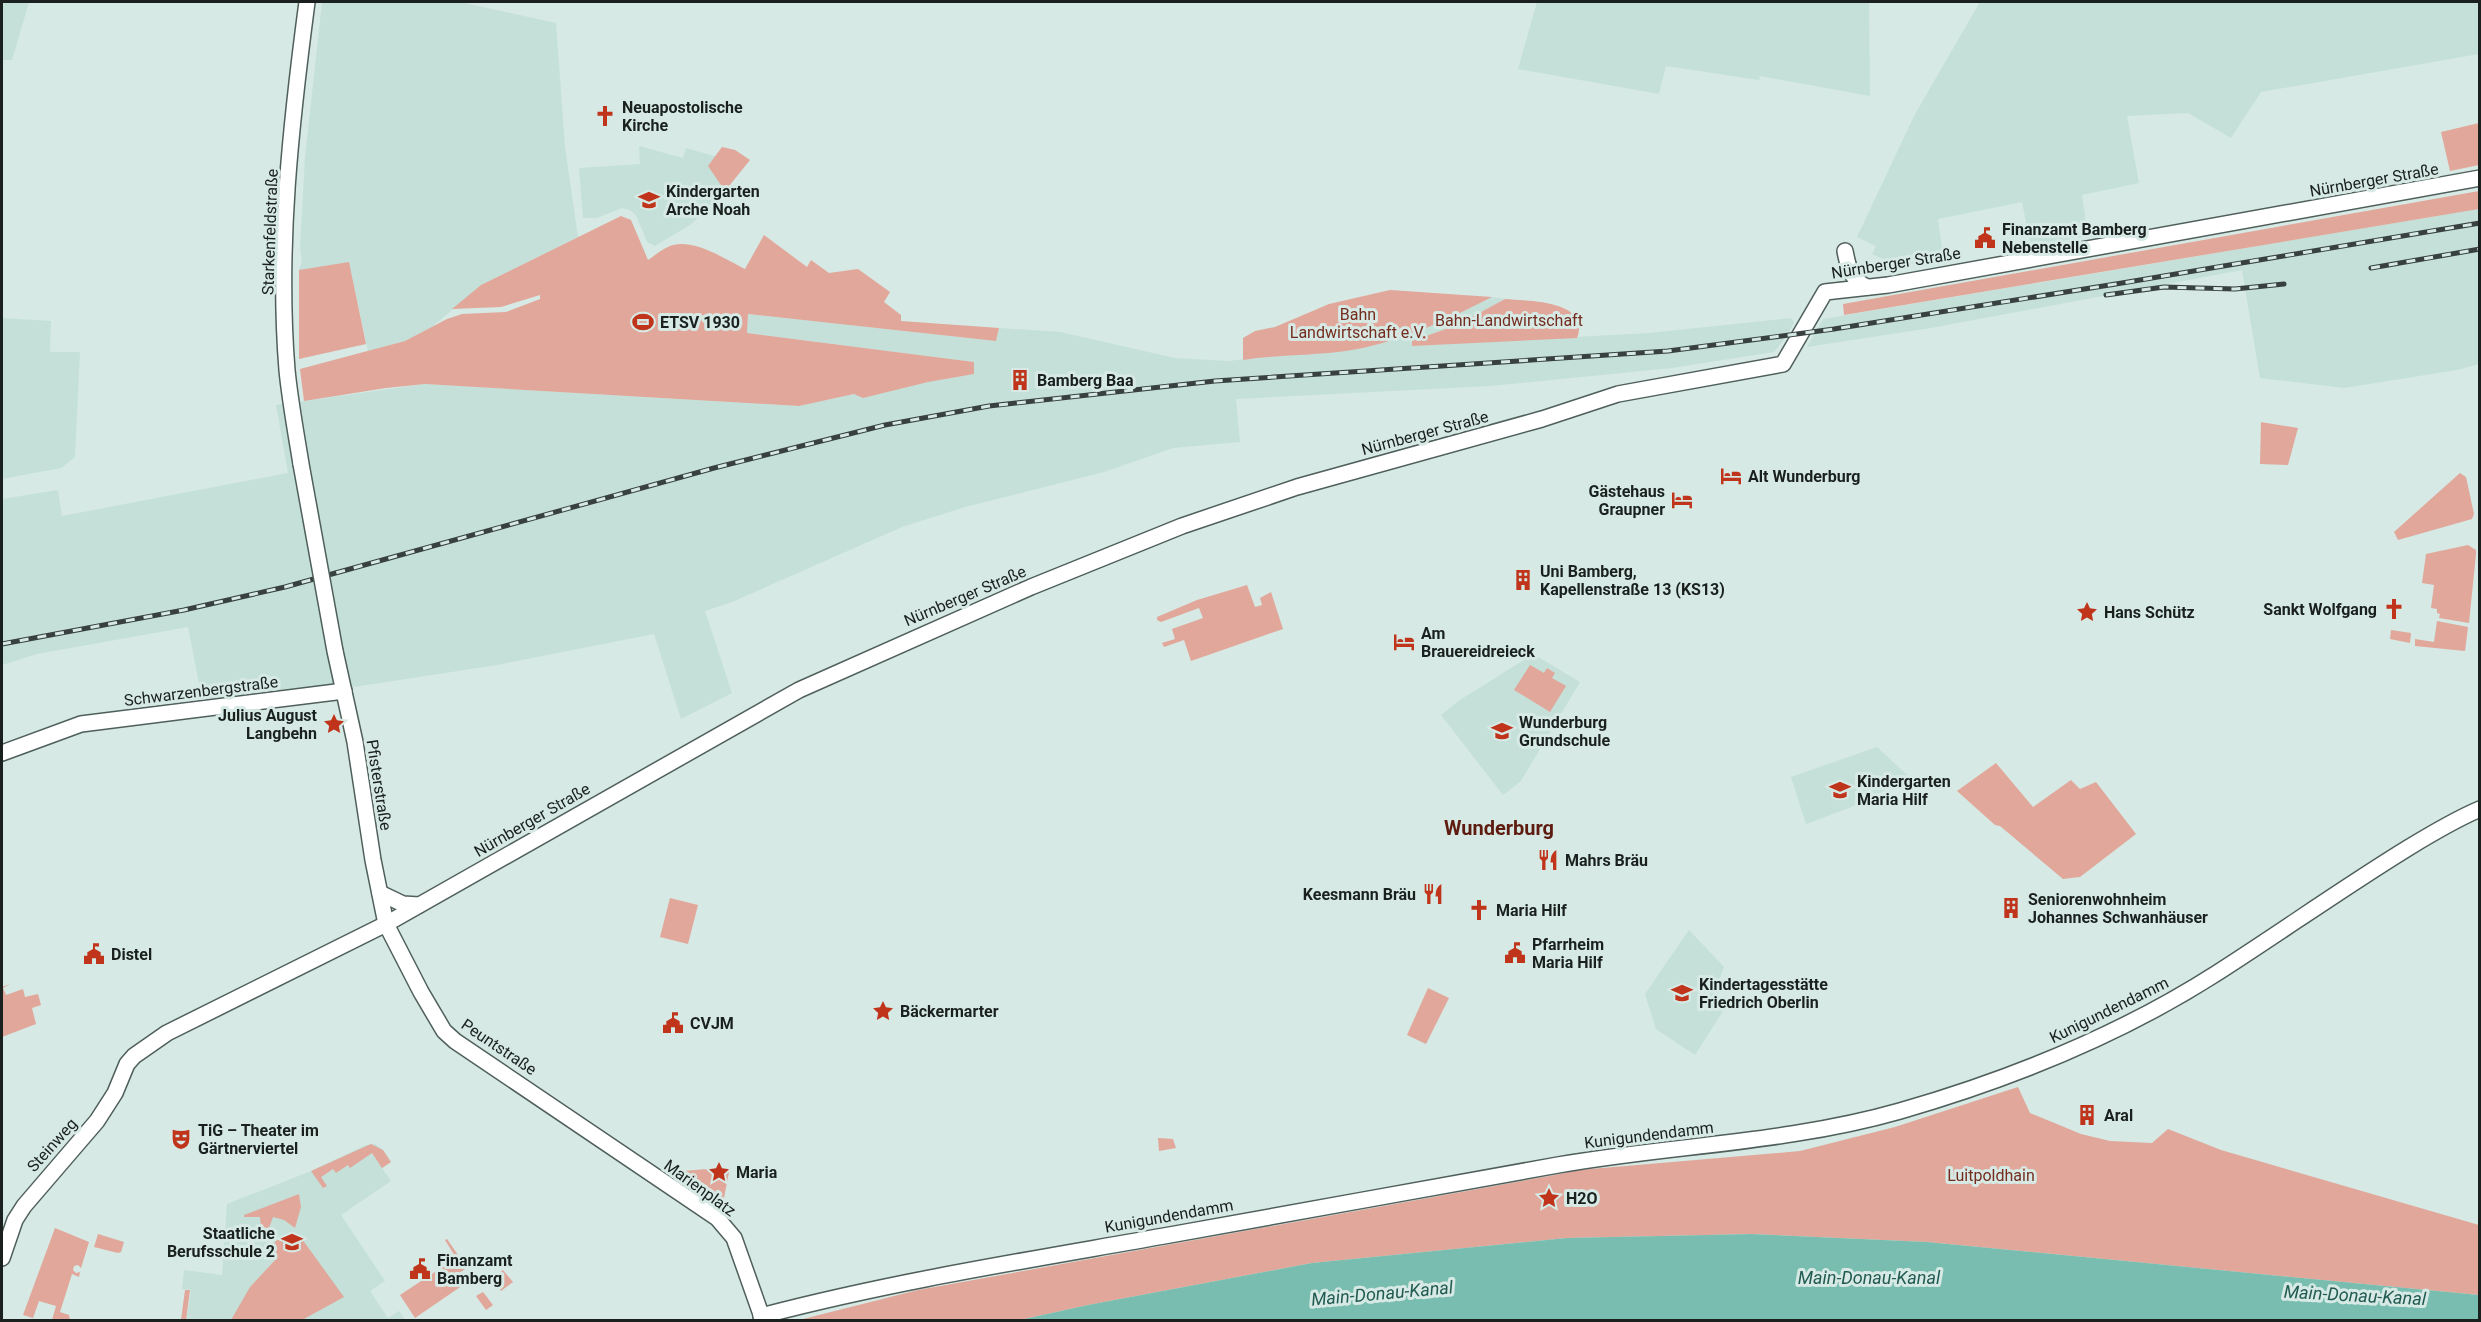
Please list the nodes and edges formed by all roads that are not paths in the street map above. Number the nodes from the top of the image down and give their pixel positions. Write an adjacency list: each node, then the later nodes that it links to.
1 (307, 2): 5 (street, Starkenfeldstraße, bridge)
2 (2480, 178): 4 (street, Nürnberger Straße)
3 (1845, 251): 4 (street)
4 (1867, 287): 10 (street, Nürnberger Straße)
5 (335, 651): 6 (street, Pfisterstraße)
6 (344, 691): 7 (street, Schwarzenbergstraße); 9 (street, Pfisterstraße)
7 (2, 753)
8 (2478, 809): 15 (street, Kunigundendamm)
9 (380, 893): 10 (street); 11 (street, Pfisterstraße)
10 (419, 905): 11 (street, Nürnberger Straße)
11 (386, 924): 12 (street, Nürnberger Straße); 13 (street, Peuntstraße)
12 (115, 1093): 14 (street, Steinweg)
13 (634, 1162): 15 (street, Marienplatz)
14 (2, 1258)
15 (762, 1318)

